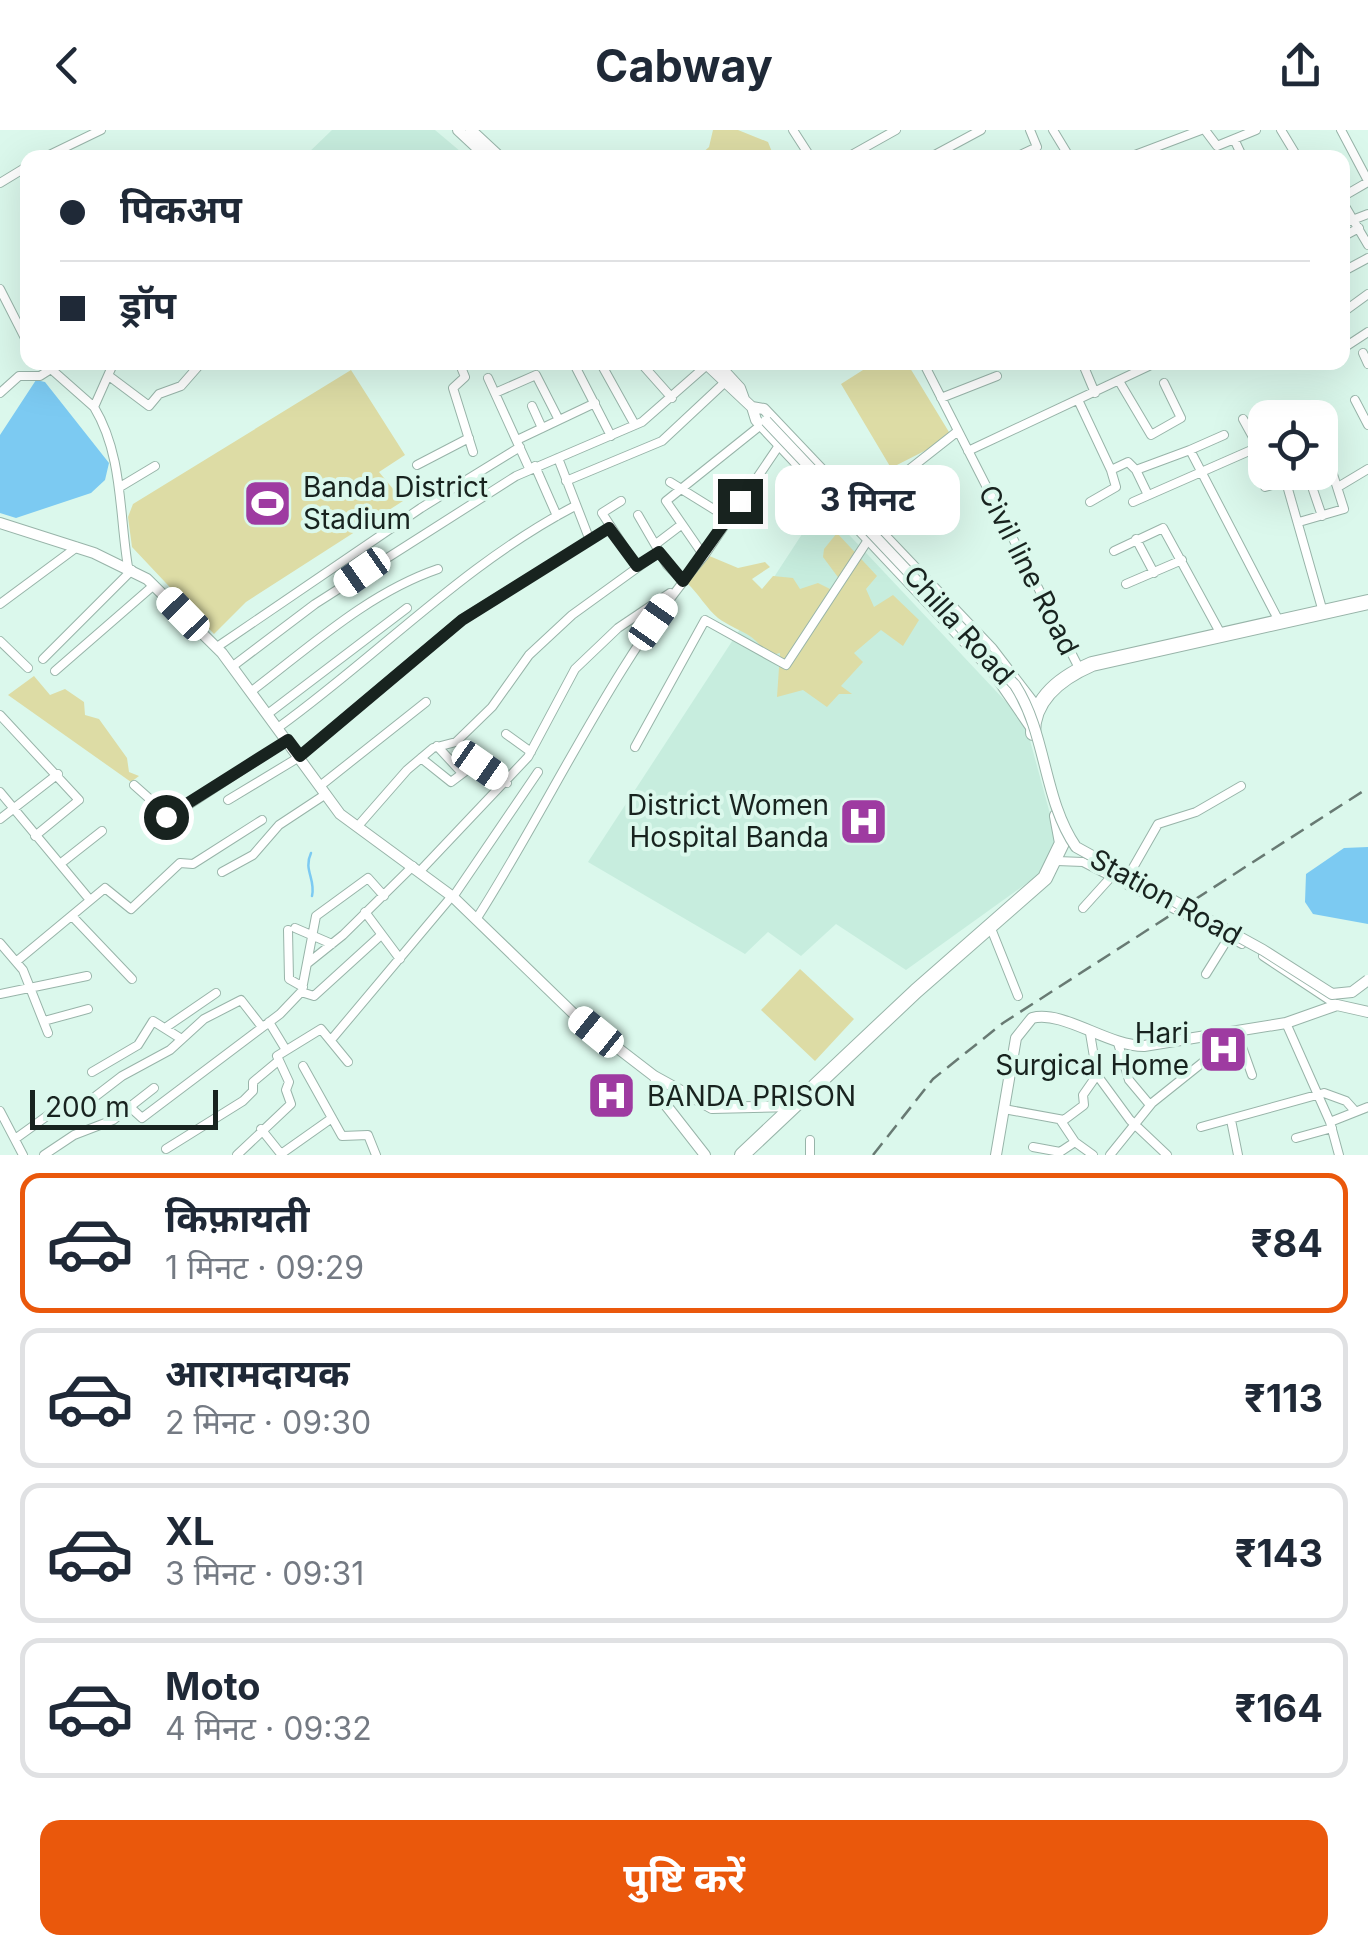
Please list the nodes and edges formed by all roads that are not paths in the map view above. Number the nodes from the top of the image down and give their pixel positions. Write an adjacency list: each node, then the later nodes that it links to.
1 (101, 130): 11 (street)
2 (458, 130): 12 (main road)
3 (896, 130): 13 (street)
4 (981, 130): 10 (street)
5 (1030, 130): 16 (street)
6 (1203, 130): 9 (street); 17 (street)
7 (1256, 130): 9 (street)
8 (1341, 130): 19 (street)
9 (1234, 139): 18 (street)
10 (953, 145): 14 (street); 15 (street)
11 (60, 150)
12 (483, 150)
13 (860, 150)
14 (944, 150)
15 (956, 150)
16 (1031, 150)
17 (1149, 150)
18 (1239, 150)
19 (1368, 182)
20 (1350, 213): 23 (street)
21 (1368, 214): 23 (street)
22 (1350, 225): 23 (street)
23 (1356, 225): 24 (street); 25 (street)
24 (1350, 230)
25 (1368, 245)
26 (0, 292): 27 (street)
27 (20, 329)
28 (1362, 353): 29 (street)
29 (1368, 364)
30 (28, 370): 43 (street)
31 (111, 370): 44 (street)
32 (195, 370): 44 (street)
33 (462, 370): 71 (street)
34 (578, 370): 57 (street)
35 (604, 370): 65 (street)
36 (647, 370): 53 (street)
37 (702, 370): 53 (street)
38 (714, 370): 49 (main road, Chilla Road)
39 (718, 370): 58 (main road)
40 (927, 370): 54 (street, Civil line Road)
41 (1085, 370): 52 (street)
42 (1134, 370): 47 (street)
43 (25, 375): 50 (street); 60 (street)
44 (109, 376): 60 (street)
45 (997, 376): 54 (street)
46 (488, 378): 51 (street)
47 (1119, 381): 48 (street); 52 (street)
48 (1164, 383)
49 (724, 384): 58 (main road, Chilla Road); 78 (street)
50 (0, 393)
51 (495, 393): 62 (street); 72 (street)
52 (1095, 393): 56 (street)
53 (672, 398): 65 (street)
54 (941, 398): 68 (street, Civil line Road)
55 (1355, 400): 64 (street)
56 (1079, 402): 75 (street); 83 (street)
57 (595, 403): 62 (street); 70 (street)
58 (748, 403): 63 (main road, Chilla Road); 99 (main road)
59 (532, 406): 66 (street)
60 (94, 407): 90 (street)
61 (1243, 419): 67 (street)
62 (559, 420): 66 (street)
63 (763, 423): 73 (main road); 91 (street); 143 (main road, Chilla Road, bridge)
64 (1368, 425)
65 (632, 427): 70 (street); 78 (street)
66 (542, 428): 72 (street)
67 (1248, 430)
68 (958, 432): 75 (street, Civil line Road); 99 (street)
69 (1224, 435): 74 (street)
70 (611, 436): 79 (street)
71 (469, 438): 77 (street); 81 (street)
72 (518, 444): 82 (street); 131 (street)
73 (780, 444): 103 (street); 109 (main road)
74 (1190, 450): 84 (street); 85 (street)
75 (968, 451): 135 (street, Civil line Road)
76 (1248, 451): 85 (street)
77 (473, 452)
78 (637, 452): 87 (street)
79 (558, 458): 82 (street); 87 (street)
80 (154, 466): 90 (street)
81 (416, 466)
82 (532, 467): 101 (street); 133 (street)
83 (1111, 470): 84 (street); 96 (street)
84 (1136, 470): 94 (street)
85 (1200, 470): 94 (street); 128 (street)
86 (1368, 470): 89 (street)
87 (566, 480): 98 (street)
88 (670, 482): 91 (street)
89 (1338, 487): 102 (street)
90 (120, 488): 117 (street)
91 (680, 488): 103 (street); 106 (street)
92 (1289, 490): 104 (street)
93 (1314, 490): 102 (street)
94 (1148, 494): 97 (street)
95 (621, 500): 107 (street)
96 (1090, 502)
97 (1133, 502)
98 (575, 506): 101 (street); 108 (street)
99 (860, 509): 139 (main road)
100 (638, 515): 112 (street)
101 (557, 516): 142 (street)
102 (1322, 516): 104 (street)
103 (728, 518): 114 (street)
104 (1299, 522): 127 (street)
105 (0, 523): 111 (main road)
106 (682, 525): 112 (street); 114 (street)
107 (609, 528): 108 (street); 116 (street)
108 (589, 538): 149 (street)
109 (868, 540): 143 (main road); 147 (street)
110 (1136, 540): 113 (street); 115 (street); 119 (street)
111 (77, 547): 117 (main road); 125 (street)
112 (658, 548): 116 (street); 120 (street)
113 (1114, 550)
114 (704, 556): 120 (street)
115 (1182, 560): 119 (street); 129 (street)
116 (637, 566): 146 (street)
117 (130, 568): 122 (main road); 132 (street)
118 (438, 569): 137 (street)
119 (1154, 573): 121 (street)
120 (683, 581): 123 (street)
121 (1126, 584)
122 (154, 585): 131 (main road); 136 (street)
123 (674, 591): 148 (street); 179 (street)
124 (1368, 602): 127 (highway)
125 (0, 604)
126 (407, 608): 140 (street)
127 (1323, 612): 128 (highway)
128 (1279, 621): 129 (highway)
129 (1222, 636): 135 (highway)
130 (0, 641): 134 (street)
131 (218, 647): 133 (main road)
132 (43, 658)
133 (233, 666): 137 (main road)
134 (28, 668)
135 (1080, 670): 139 (highway)
136 (56, 671)
137 (253, 690): 140 (main road)
138 (426, 702): 157 (street)
139 (1038, 708): 143 (highway)
140 (269, 713): 142 (main road)
141 (0, 715): 153 (street)
142 (279, 727): 145 (main road)
143 (1034, 728): 166 (highway); 191 (main road, Station Road, bridge)
144 (506, 734): 148 (street)
145 (288, 740): 149 (main road); 155 (street)
146 (437, 746): 150 (street); 152 (street)
147 (635, 748)
148 (532, 752): 154 (street)
149 (300, 756): 157 (main road); 159 (street)
150 (421, 758): 152 (street); 163 (street)
151 (538, 772): 173 (street)
152 (462, 773): 154 (street)
153 (58, 774): 160 (street); 165 (street)
154 (506, 783): 168 (street)
155 (134, 785)
156 (1241, 786): 171 (street)
157 (323, 790): 163 (main road); 169 (street)
158 (0, 792): 160 (street)
159 (228, 800)
160 (14, 809): 161 (street); 165 (street)
161 (0, 819)
162 (262, 820): 174 (street)
163 (358, 826): 168 (main road)
164 (102, 830): 167 (street)
165 (34, 836): 167 (street)
166 (1057, 862): 170 (street); 180 (highway)
167 (60, 864): 174 (street)
168 (416, 869): 172 (street); 173 (main road)
169 (222, 872)
170 (1111, 877): 171 (street); 175 (street)
171 (1124, 884): 183 (street)
172 (384, 896): 176 (street); 181 (street)
173 (452, 897): 179 (main road); 186 (street)
174 (90, 900): 177 (street)
175 (1083, 908)
176 (365, 912): 182 (street); 185 (street)
177 (72, 916): 187 (street); 192 (street)
178 (1212, 917): 191 (street)
179 (477, 918): 219 (main road)
180 (990, 926): 197 (street); 225 (highway)
181 (311, 934): 185 (street); 188 (street); 193 (street)
182 (380, 936): 186 (street); 193 (street)
183 (1229, 937): 189 (street); 198 (street)
184 (0, 943): 187 (street)
185 (332, 944): 188 (street)
186 (400, 959): 209 (street)
187 (18, 961): 194 (street)
188 (308, 963): 193 (street)
189 (1206, 974)
190 (87, 976): 194 (street)
191 (1368, 978)
192 (132, 979)
193 (303, 988): 203 (street)
194 (32, 989): 196 (street); 201 (street)
195 (216, 993): 204 (street)
196 (0, 994)
197 (1018, 996)
198 (1337, 1005): 200 (main road); 202 (main road)
199 (88, 1009): 201 (street)
200 (1368, 1012)
201 (44, 1021): 206 (street)
202 (1286, 1022): 205 (main road); 221 (street)
203 (265, 1024): 208 (street); 211 (street); 227 (street)
204 (165, 1028): 208 (street); 216 (street)
205 (1237, 1032): 210 (main road); 218 (street)
206 (48, 1033)
207 (1090, 1033): 210 (main road); 217 (street); 228 (main road)
208 (180, 1038): 222 (street)
209 (331, 1040): 211 (street); 214 (street)
210 (1118, 1043): 224 (street)
211 (286, 1050): 213 (street)
212 (1207, 1059): 224 (street)
213 (277, 1062): 237 (street); 243 (street)
214 (348, 1062)
215 (303, 1066): 231 (street)
216 (92, 1072)
217 (1097, 1074): 233 (street); 234 (street)
218 (1252, 1075)
219 (654, 1076): 225 (main road); 249 (main road)
220 (154, 1088): 227 (street)
221 (1318, 1094): 230 (street); 232 (street); 235 (street)
222 (92, 1099)
223 (65, 1103): 239 (street)
224 (1150, 1105): 234 (street)
225 (795, 1106): 250 (highway)
226 (1368, 1107): 230 (street)
227 (131, 1108): 245 (street)
228 (1004, 1110): 233 (street); 252 (main road)
229 (0, 1111): 239 (street)
230 (1354, 1111): 235 (street)
231 (332, 1118): 247 (street); 248 (street)
232 (1231, 1120): 236 (street); 256 (street)
233 (1061, 1121): 241 (street)
234 (1135, 1125): 254 (street); 255 (street)
235 (1331, 1125): 238 (street); 257 (street)
236 (1201, 1128)
237 (260, 1130): 246 (street); 247 (street)
238 (1296, 1138)
239 (15, 1139): 244 (street)
240 (810, 1140): 251 (street)
241 (1075, 1142): 242 (street); 253 (street)
242 (1033, 1147)
243 (166, 1149)
244 (23, 1155)
245 (44, 1155)
246 (237, 1155)
247 (282, 1155)
248 (376, 1155)
249 (705, 1155)
250 (742, 1155)
251 (810, 1155)
252 (996, 1155)
253 (1093, 1155)
254 (1110, 1155)
255 (1167, 1155)
256 (1238, 1155)
257 (1339, 1155)

